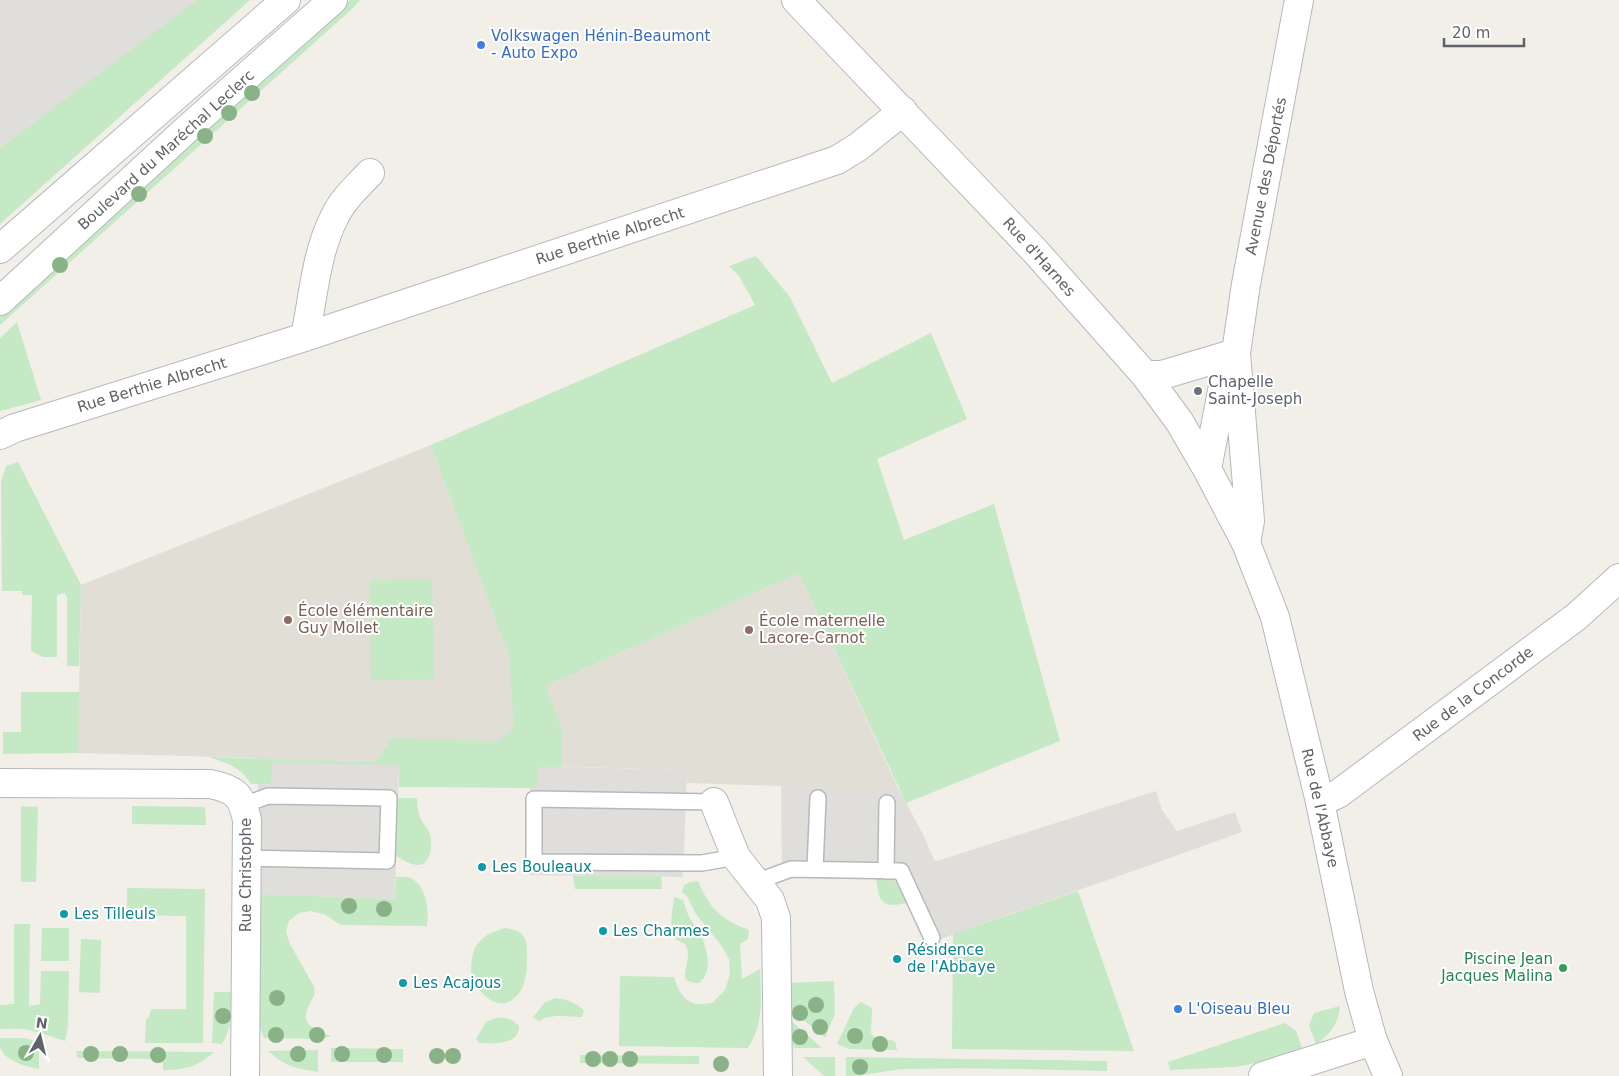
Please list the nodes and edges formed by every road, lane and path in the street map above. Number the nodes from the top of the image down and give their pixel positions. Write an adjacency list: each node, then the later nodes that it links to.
1 (286, 0): 7 (street)
2 (333, 0): 8 (street, Boulevard du Maréchal Leclerc)
3 (796, 0): 5 (street, Rue d'Harnes)
4 (1299, 0): 10 (street, Avenue des Déportés)
5 (903, 112): 9 (street, Rue Berthie Albrecht); 11 (street, Rue d'Harnes)
6 (370, 173): 9 (street)
7 (0, 249)
8 (0, 301)
9 (305, 337): 12 (street, Rue Berthie Albrecht)
10 (1236, 353): 11 (street); 13 (street, Avenue des Déportés); 14 (street, Avenue des Déportés)
11 (1145, 374): 13 (street, Rue d'Harnes)
12 (0, 436)
13 (1208, 470): 14 (street, Rue d'Harnes)
14 (1246, 543): 19 (street, Rue de l'Abbaye)
15 (1619, 578): 19 (street, Rue de la Concorde)
16 (0, 784): 21 (street, Rue Christophe)
17 (818, 798): 24 (lane)
18 (714, 802): 22 (street); 22 (lane)
19 (1320, 802): 28 (street, Rue de l'Abbaye)
20 (887, 803): 25 (lane)
21 (244, 804): 23 (street, Rue Christophe); 23 (lane)
22 (736, 857): 26 (street)
23 (247, 858): 29 (street, Rue Christophe)
24 (815, 870): 25 (lane); 26 (lane)
25 (886, 871): 27 (lane)
26 (756, 882): 30 (street)
27 (932, 938)
28 (1374, 1041): 31 (street); 32 (street, Rue de l'Abbaye)
29 (245, 1076)
30 (778, 1076)
31 (1263, 1076)
32 (1388, 1076)

